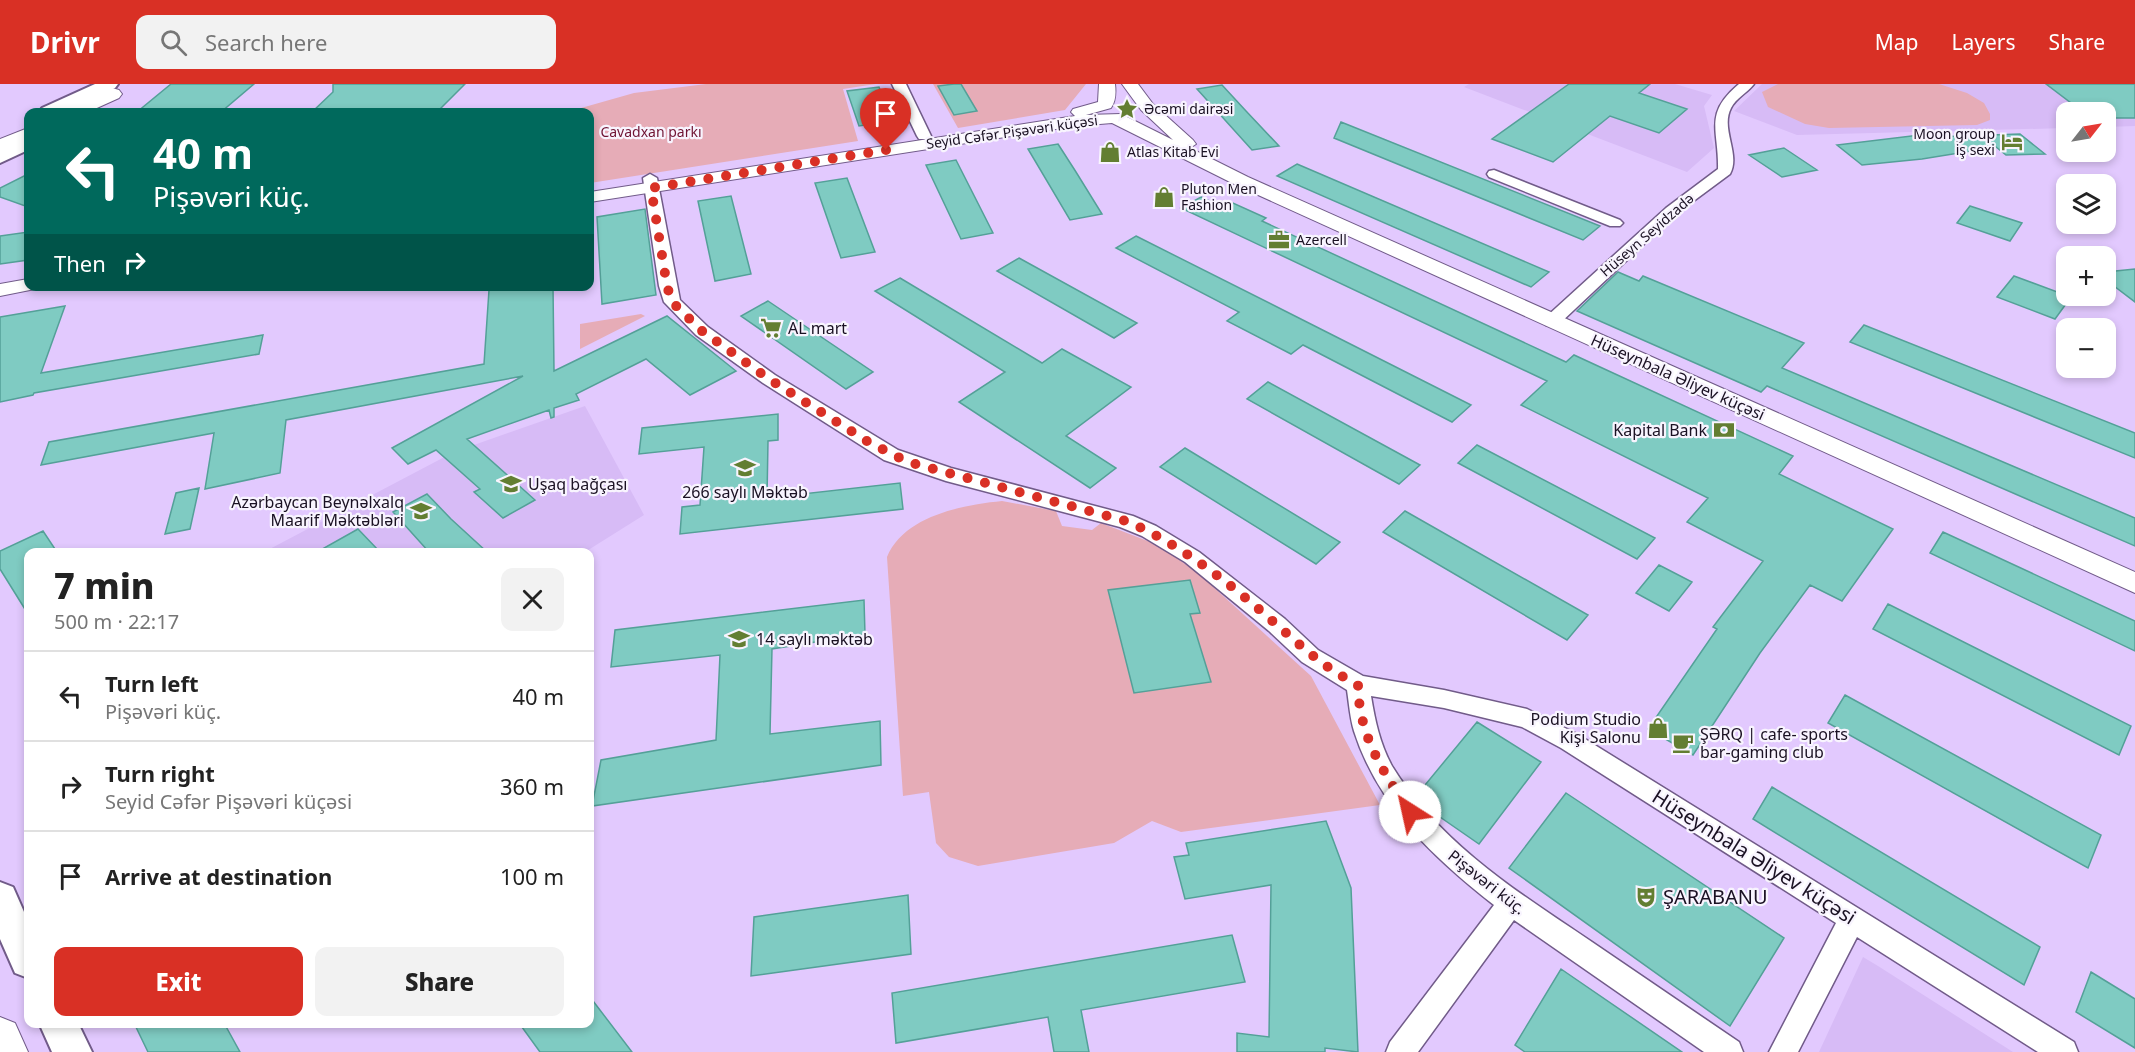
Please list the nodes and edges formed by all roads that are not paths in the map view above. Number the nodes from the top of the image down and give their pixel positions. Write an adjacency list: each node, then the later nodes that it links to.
1 (899, 84): 14 (street)
2 (1107, 84): 10 (street)
3 (1130, 84): 6 (street)
4 (1747, 84): 28 (street, Hüseyn Seyidzadə)
5 (116, 88): 7 (main road); 8 (main road); 9 (main road)
6 (1148, 107): 10 (street); 18 (street)
7 (60, 108)
8 (79, 108)
9 (91, 108)
10 (1110, 112): 14 (street, Seyid Cəfər Pişəvəri küçəsi); 18 (street); 20 (street, Seyid Cəfər Pişəvəri küçəsi)
11 (24, 125): 12 (main road)
12 (0, 136)
13 (24, 136): 16 (main road)
14 (924, 136): 20 (street, Seyid Cəfər Pişəvəri küçəsi)
15 (24, 145): 17 (main road)
16 (0, 147)
17 (0, 157)
18 (1221, 171): 28 (street, Hüseynbala Əliyev küçəsi)
19 (1494, 174): 23 (street)
20 (650, 183): 21 (street, Seyid Cəfər Pişəvəri küçəsi); 22 (street, Seyid Cəfər Pişəvəri küçəsi); 30 (street)
21 (594, 188)
22 (594, 196)
23 (1615, 223)
24 (24, 274): 25 (street)
25 (0, 278)
26 (24, 286): 27 (street)
27 (0, 290)
28 (1552, 321): 29 (street, Hüseynbala Əliyev küçəsi)
29 (2135, 583)
30 (1358, 685): 32 (street, Pişəvəri küç.); 33 (street, Hüseynbala Əliyev küçəsi)
31 (0, 899): 34 (main road)
32 (1511, 903): 39 (street); 40 (street, Pişəvəri küç.)
33 (1853, 918): 41 (street); 42 (street, Hüseynbala Əliyev küçəsi)
34 (24, 951)
35 (60, 1028): 38 (main road)
36 (0, 1038): 37 (main road)
37 (6, 1052)
38 (72, 1052)
39 (1400, 1052)
40 (1729, 1052)
41 (1783, 1052)
42 (2064, 1052)

